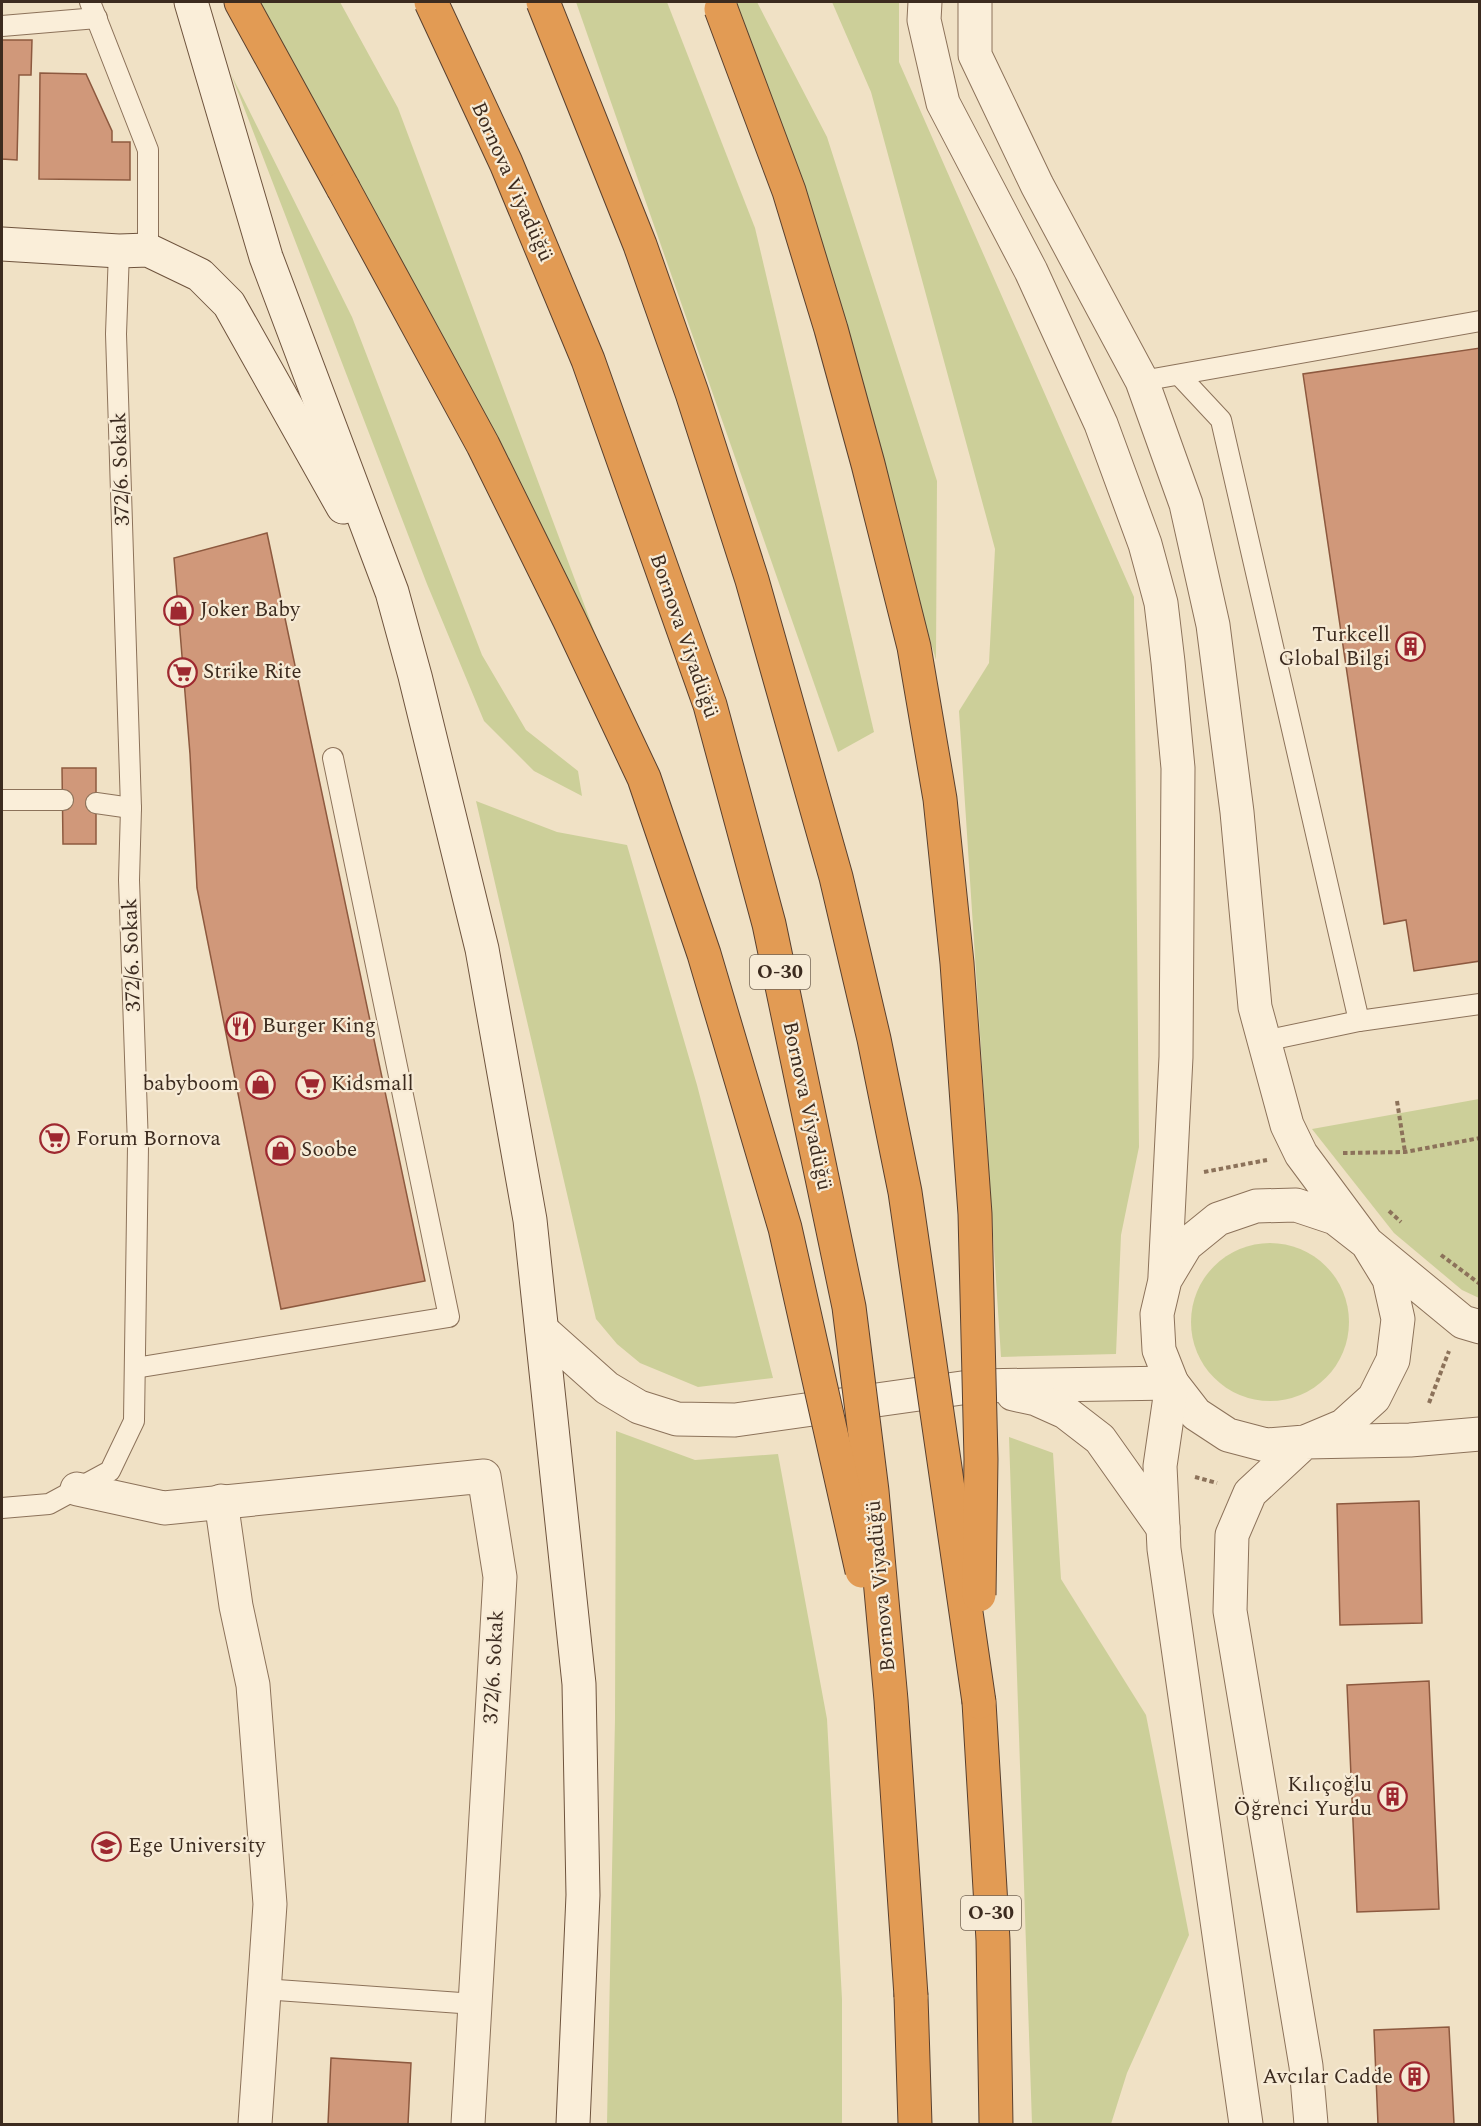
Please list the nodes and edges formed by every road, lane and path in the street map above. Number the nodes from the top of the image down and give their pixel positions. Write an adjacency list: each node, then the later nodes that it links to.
1 (191, 2): 15 (street)
2 (241, 2): 51 (highway, bridge)
3 (431, 2): 51 (highway, Bornova Viyadüğü / O-30, bridge)
4 (543, 2): 52 (highway, O-30, bridge)
5 (925, 2): 30 (street)
6 (975, 2): 14 (street)
7 (720, 5): 52 (highway, bridge)
8 (94, 10): 9 (lane); 11 (lane, 372/6. Sokak)
9 (2, 26)
10 (2, 244): 11 (street)
11 (133, 250): 15 (street); 20 (lane, 372/6. Sokak)
12 (1479, 321): 13 (lane)
13 (1179, 375): 14 (lane); 22 (lane)
14 (1142, 381): 23 (street)
15 (392, 591): 38 (street)
16 (333, 758): 39 (lane)
17 (2, 800): 18 (lane)
18 (63, 800)
19 (96, 803): 20 (lane)
20 (131, 808): 39 (lane, 372/6. Sokak)
21 (1479, 1004): 22 (lane)
22 (1359, 1021): 23 (lane)
23 (1264, 1041): 28 (street)
24 (1397, 1101): 26 (path)
25 (1479, 1138): 26 (path)
26 (1406, 1152): 27 (path)
27 (1345, 1153): 28 (path); 29 (path)
28 (1301, 1154): 30 (path); 33 (street)
29 (1351, 1163)
30 (1172, 1179): 35 (street)
31 (1387, 1208): 32 (path)
32 (1404, 1225)
33 (1367, 1244): 35 (street); 37 (street); 44 (street)
34 (1437, 1252): 36 (path)
35 (1165, 1280): 40 (street)
36 (1479, 1284)
37 (1471, 1324): 43 (path)
38 (542, 1329): 41 (street); 57 (street)
39 (135, 1368): 46 (lane, 372/6. Sokak)
40 (1172, 1383): 41 (street); 44 (street); 45 (street)
41 (976, 1386): 50 (street)
42 (1479, 1434): 43 (street)
43 (1410, 1440): 44 (street)
44 (1305, 1442): 47 (street)
45 (1160, 1466): 47 (path); 50 (street)
46 (77, 1489): 48 (street, 372/6. Sokak); 49 (lane)
47 (1250, 1493): 61 (street)
48 (221, 1501): 53 (street); 54 (street, 372/6. Sokak)
49 (2, 1508)
50 (1164, 1528): 60 (street)
51 (891, 1700): 58 (highway, Bornova Viyadüğü / O-30, bridge)
52 (979, 1702): 59 (highway, O-30)
53 (263, 1989): 54 (lane); 55 (street)
54 (475, 2004): 56 (street, 372/6. Sokak)
55 (255, 2124)
56 (468, 2124)
57 (573, 2124)
58 (915, 2124)
59 (996, 2124)
60 (1246, 2124)
61 (1311, 2124)

